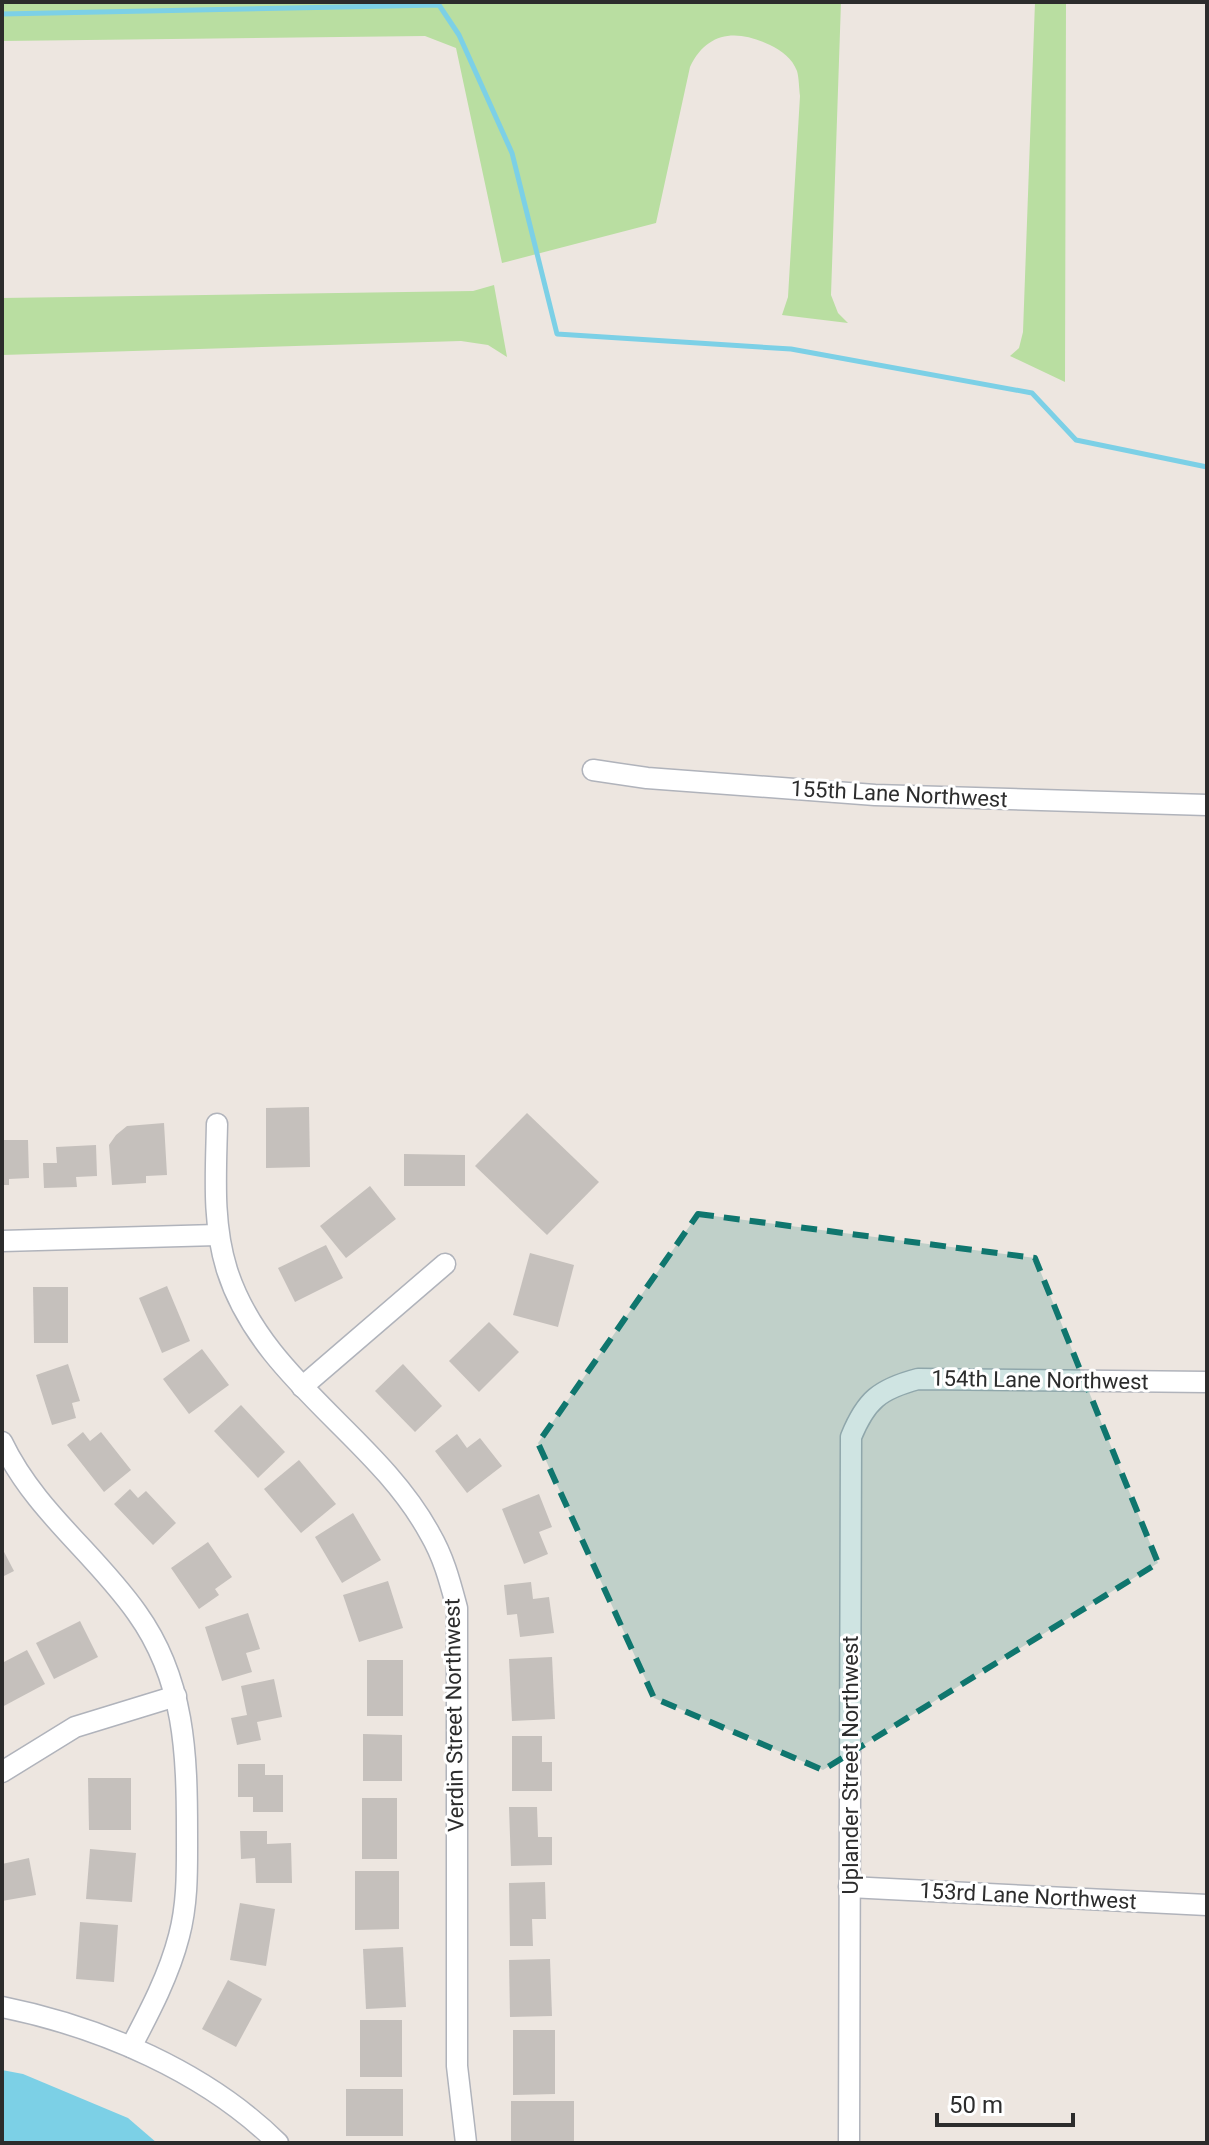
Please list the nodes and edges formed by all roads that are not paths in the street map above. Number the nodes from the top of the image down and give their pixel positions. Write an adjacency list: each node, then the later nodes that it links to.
1 (593, 770): 2 (street, 155th Lane Northwest)
2 (1207, 805)
3 (217, 1124): 4 (street, Verdin Street Northwest)
4 (217, 1235): 5 (street); 8 (street, Verdin Street Northwest)
5 (2, 1241)
6 (445, 1264): 8 (street)
7 (1207, 1382): 9 (street, 154th Lane Northwest)
8 (302, 1387): 19 (street, Verdin Street Northwest)
9 (878, 1396): 14 (street, Uplander Street Northwest)
10 (2, 1442): 11 (street)
11 (8, 1471): 12 (street)
12 (176, 1696): 13 (street); 17 (street)
13 (2, 1772)
14 (849, 1887): 15 (street, 153rd Lane Northwest); 20 (street, Uplander Street Northwest)
15 (1207, 1905)
16 (2, 2007): 17 (street)
17 (131, 2047): 18 (street)
18 (278, 2143)
19 (466, 2143)
20 (849, 2143)

